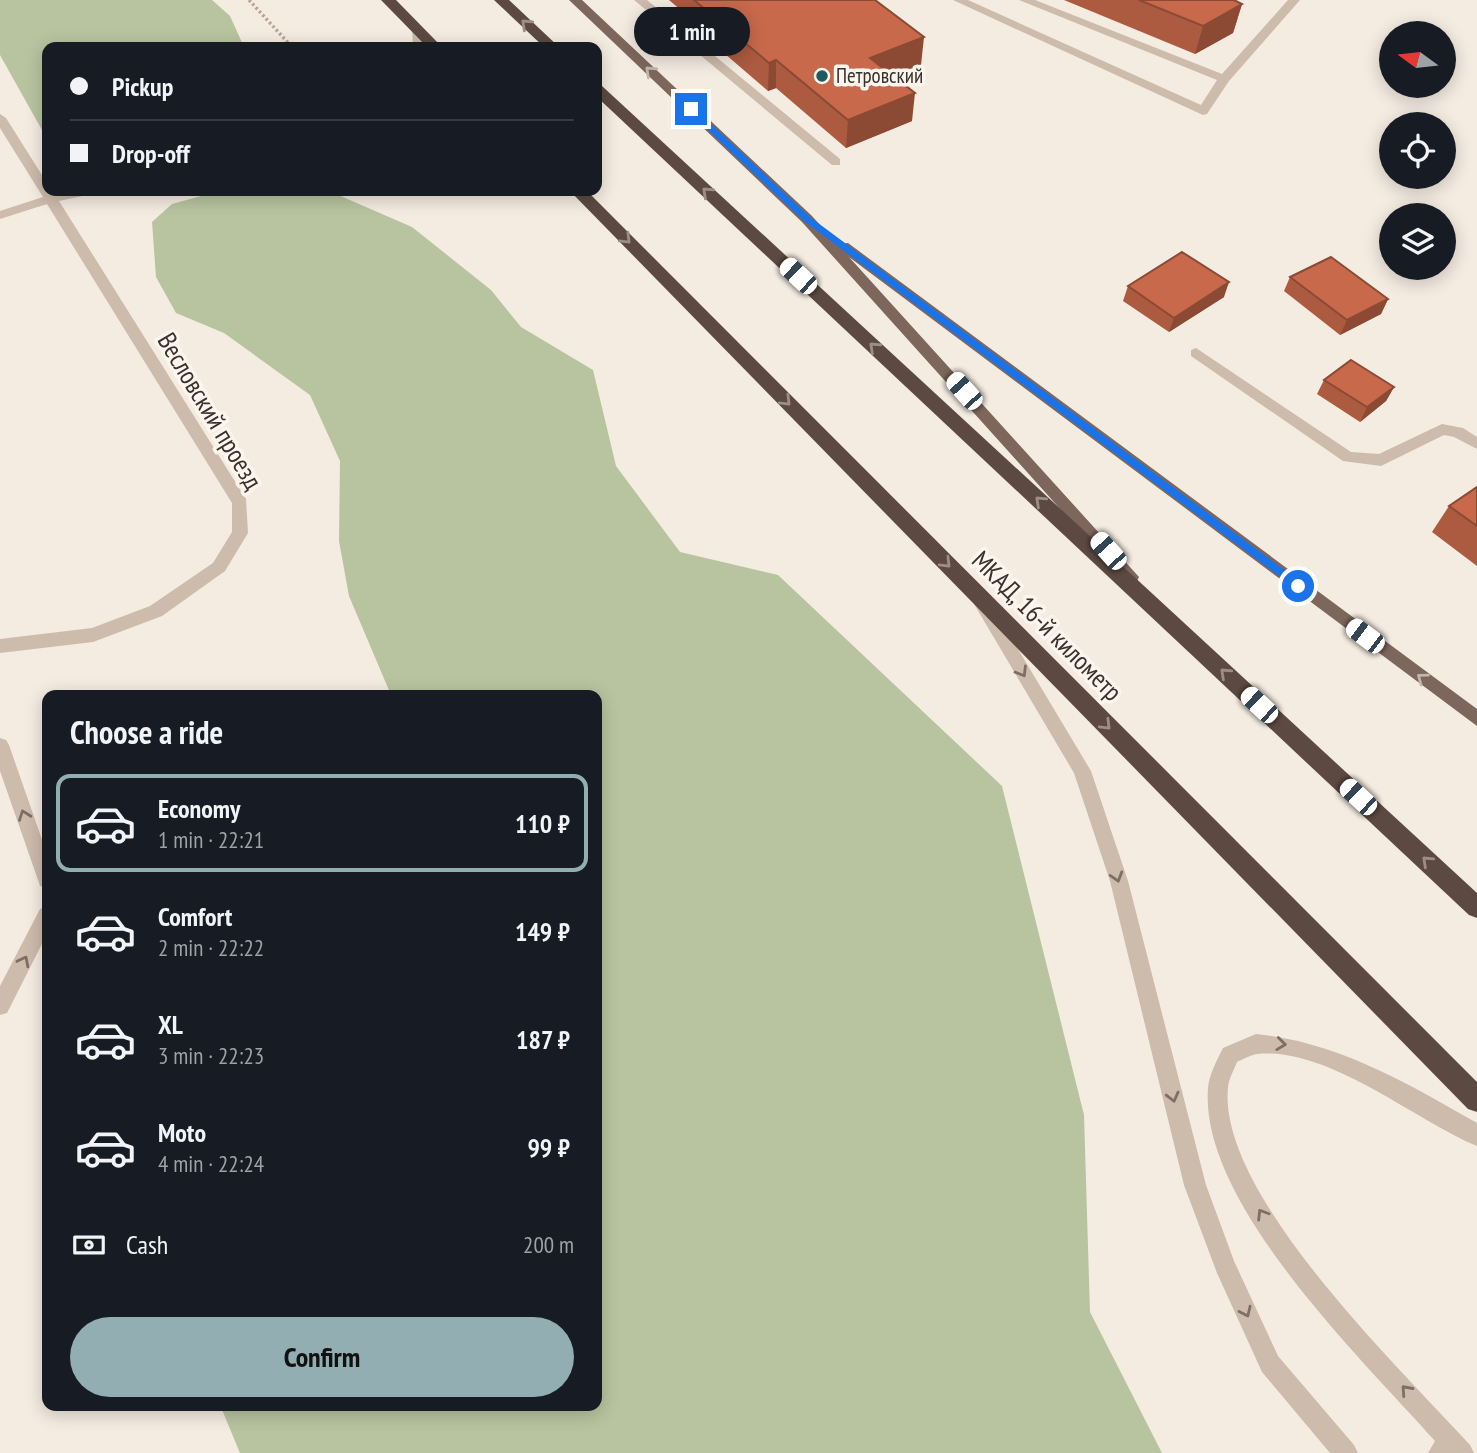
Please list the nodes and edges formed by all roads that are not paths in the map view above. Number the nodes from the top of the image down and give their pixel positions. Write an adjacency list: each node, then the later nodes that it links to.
1 (388, 0): 8 (highway)
2 (501, 0): 11 (highway, one-way to 2)
3 (575, 0): 22 (main road, one-way to 3)
4 (640, 0): 15 (street)
5 (959, 0): 12 (street)
6 (1025, 0): 12 (street)
7 (1294, 0): 12 (street)
8 (418, 30): 9 (street); 10 (highway)
9 (419, 42)
10 (430, 42)
11 (547, 42)
12 (1224, 79)
13 (602, 94): 26 (highway, one-way to 13)
14 (0, 118): 16 (street, Весловский проезд)
15 (835, 162)
16 (42, 185)
17 (49, 196): 20 (street, Весловский проезд)
18 (64, 196): 20 (street)
19 (583, 196): 25 (highway, МКАД, 16-й километр, one-way to 25)
20 (51, 199): 21 (street); 27 (street, Весловский проезд)
21 (0, 215)
22 (807, 219): 26 (main road); 28 (main road, one-way to 22)
23 (1196, 353): 24 (street)
24 (1477, 444)
25 (975, 592): 34 (highway, МКАД, 16-й километр, one-way to 34); 37 (street, one-way to 37)
26 (1180, 631): 31 (highway, one-way to 26)
27 (0, 646)
28 (1477, 719)
29 (0, 745): 30 (street, one-way to 29)
30 (42, 866)
31 (1477, 908)
32 (42, 925): 33 (street, one-way to 32)
33 (0, 1006)
34 (1477, 1100)
35 (1477, 1135): 36 (street, one-way to 35)
36 (1451, 1449)
37 (1346, 1453)

